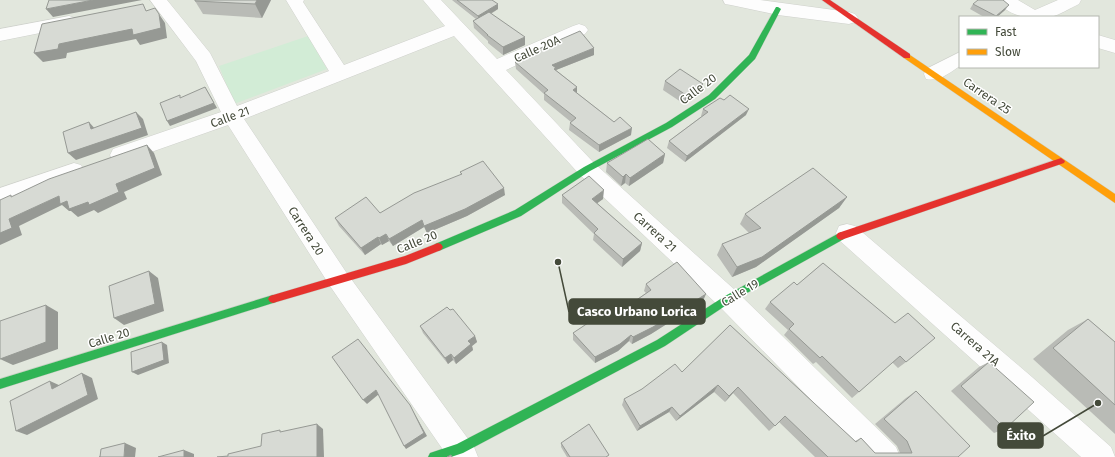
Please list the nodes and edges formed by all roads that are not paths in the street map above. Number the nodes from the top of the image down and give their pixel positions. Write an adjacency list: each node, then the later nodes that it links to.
1 (295, 0): 20 (street)
2 (431, 0): 13 (street, Carrera 21)
3 (731, 0): 8 (street)
4 (825, 0): 11 (street, Carrera 25)
5 (1005, 0): 9 (street)
6 (1073, 0): 10 (street)
7 (153, 3): 22 (street, Carrera 20)
8 (778, 9): 11 (street); 24 (street, Calle 20)
9 (1032, 16)
10 (1036, 16)
11 (849, 18): 21 (street, Carrera 25)
12 (83, 19): 15 (street)
13 (457, 28): 19 (street, Carrera 21); 20 (street, Calle 21)
14 (579, 30): 19 (street, Calle 20A)
15 (0, 36)
16 (1099, 41): 17 (street)
17 (1115, 47)
18 (959, 59): 21 (street)
19 (494, 68): 24 (street, Carrera 21)
20 (340, 74): 22 (street, Calle 21)
21 (933, 74): 23 (street, Carrera 25)
22 (232, 116): 25 (street, Calle 21); 28 (street, Carrera 20)
23 (1061, 161): 26 (street, Carrera 25); 27 (street, Calle 19)
24 (587, 169): 28 (street, Calle 20); 29 (street, Carrera 21)
25 (0, 197)
26 (1115, 199)
27 (846, 233): 29 (street, Calle 19); 34 (street, Carrera 21A)
28 (338, 280): 30 (street, Calle 20); 31 (street, Carrera 20)
29 (728, 299): 31 (street, Calle 19); 33 (street, Carrera 21)
30 (0, 384)
31 (462, 453): 32 (street, Calle 19)
32 (434, 457)
33 (886, 457)
34 (1101, 457)

